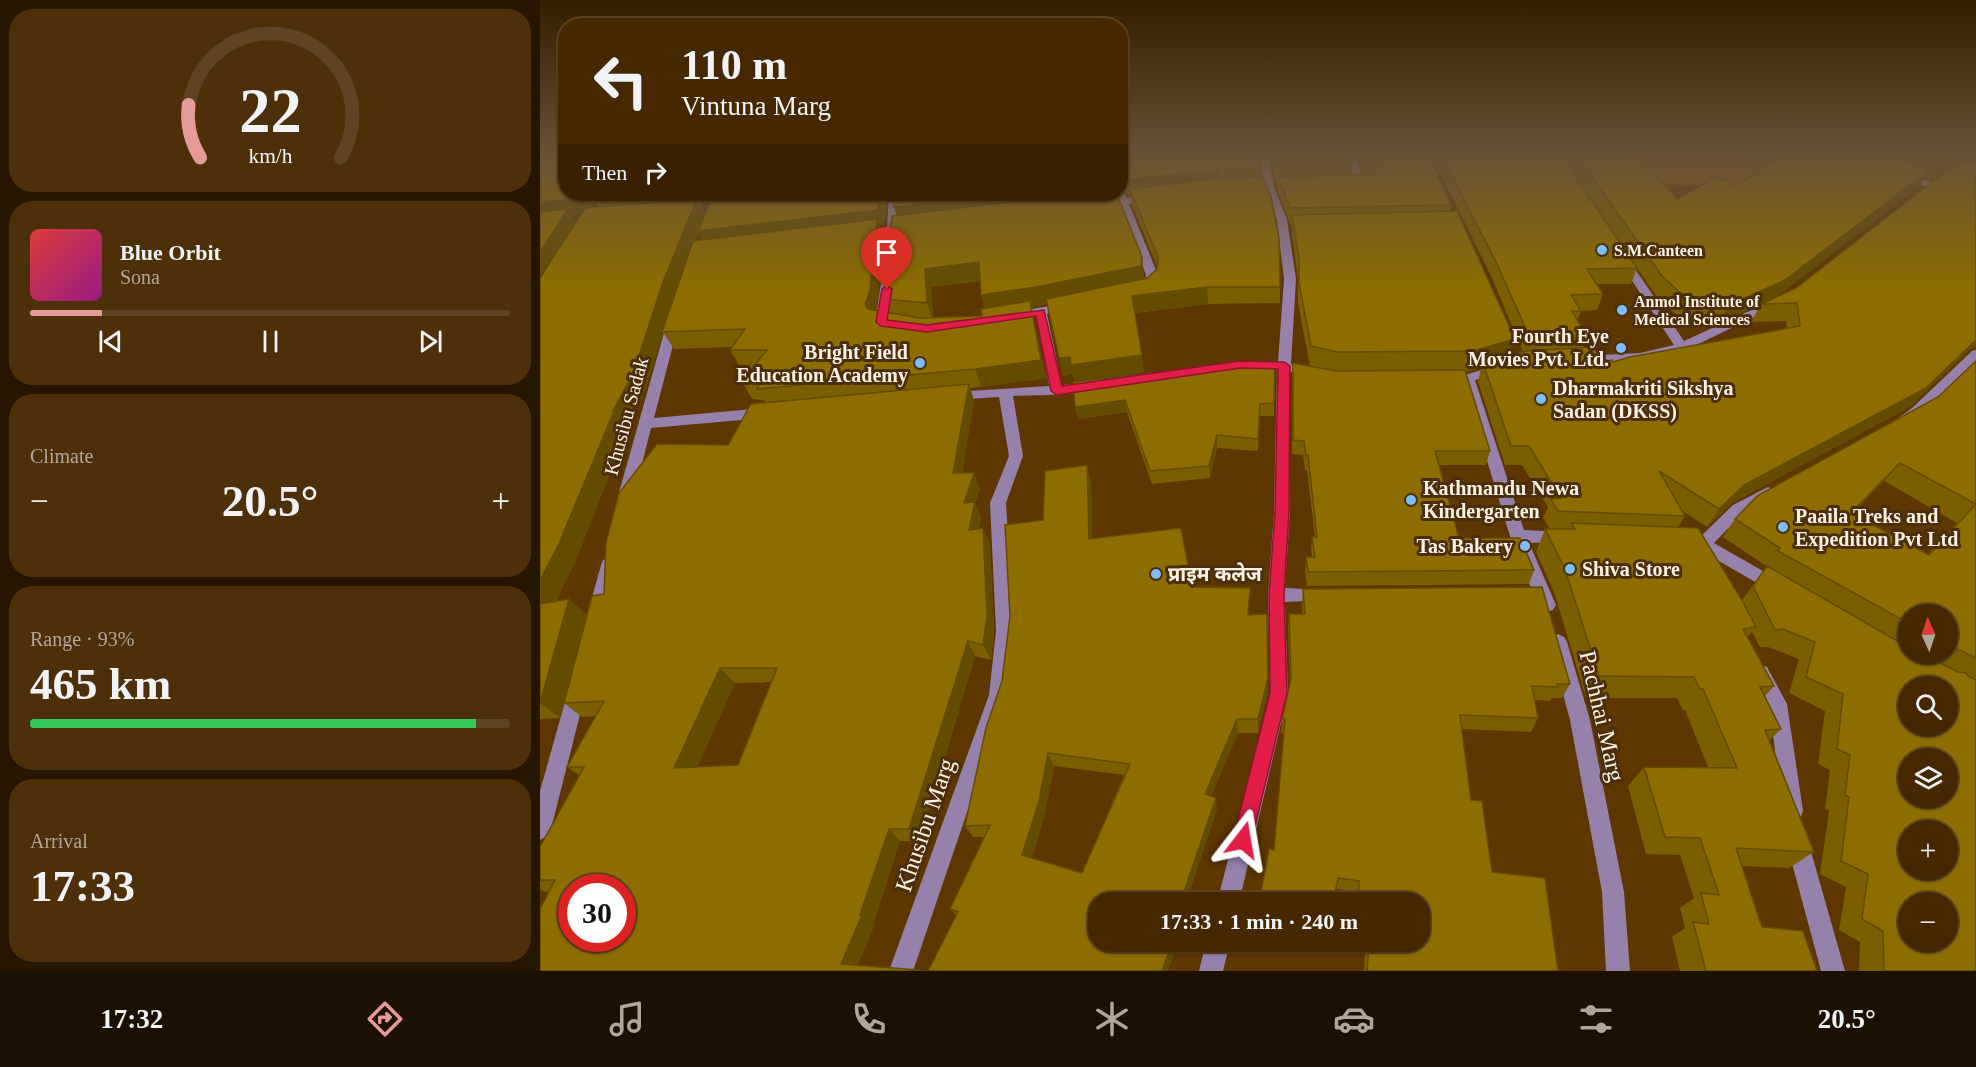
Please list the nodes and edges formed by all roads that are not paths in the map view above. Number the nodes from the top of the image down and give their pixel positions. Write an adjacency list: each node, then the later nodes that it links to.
1 (1274, 199): 23 (street)
2 (894, 201): 7 (street)
3 (1107, 201): 5 (street)
4 (1124, 201): 12 (street)
5 (1089, 206)
6 (927, 226): 7 (street)
7 (892, 230): 8 (street); 10 (street)
8 (846, 236)
9 (1617, 249): 19 (street)
10 (890, 253)
11 (888, 275): 18 (street)
12 (1133, 293)
13 (679, 302): 34 (street, Khusibu Sadak)
14 (1780, 302): 19 (street)
15 (1075, 305): 16 (street)
16 (1041, 312): 17 (street); 30 (street)
17 (1006, 317)
18 (904, 326)
19 (1682, 347): 21 (street)
20 (1976, 354): 33 (street)
21 (1574, 360)
22 (1240, 365): 23 (street)
23 (1284, 366): 25 (street); 46 (street)
24 (1511, 366): 26 (street)
25 (1325, 377)
26 (1468, 378): 27 (street); 37 (street, Pachhai Marg)
27 (1435, 379)
28 (1103, 384): 30 (street)
29 (1005, 391): 30 (street); 31 (street); 54 (street, Khusibu Marg)
30 (1057, 391)
31 (941, 397)
32 (782, 411): 34 (street)
33 (1896, 423)
34 (644, 424): 36 (street, Khusibu Sadak)
35 (1780, 486): 40 (street)
36 (621, 517)
37 (1518, 536): 38 (street); 44 (street, Pachhai Marg)
38 (1576, 538)
39 (1668, 543): 40 (street)
40 (1703, 544): 42 (street); 47 (street)
41 (612, 552): 48 (street)
42 (1716, 574)
43 (1521, 593): 44 (street)
44 (1544, 593): 56 (street, Pachhai Marg)
45 (1335, 594): 46 (street)
46 (1276, 595): 52 (street)
47 (1793, 596)
48 (595, 622)
49 (1752, 654): 57 (street)
50 (580, 680): 51 (street)
51 (540, 829)
52 (1231, 892)
53 (1216, 952): 55 (street)
54 (901, 971)
55 (1211, 971)
56 (1618, 971)
57 (1833, 971)

